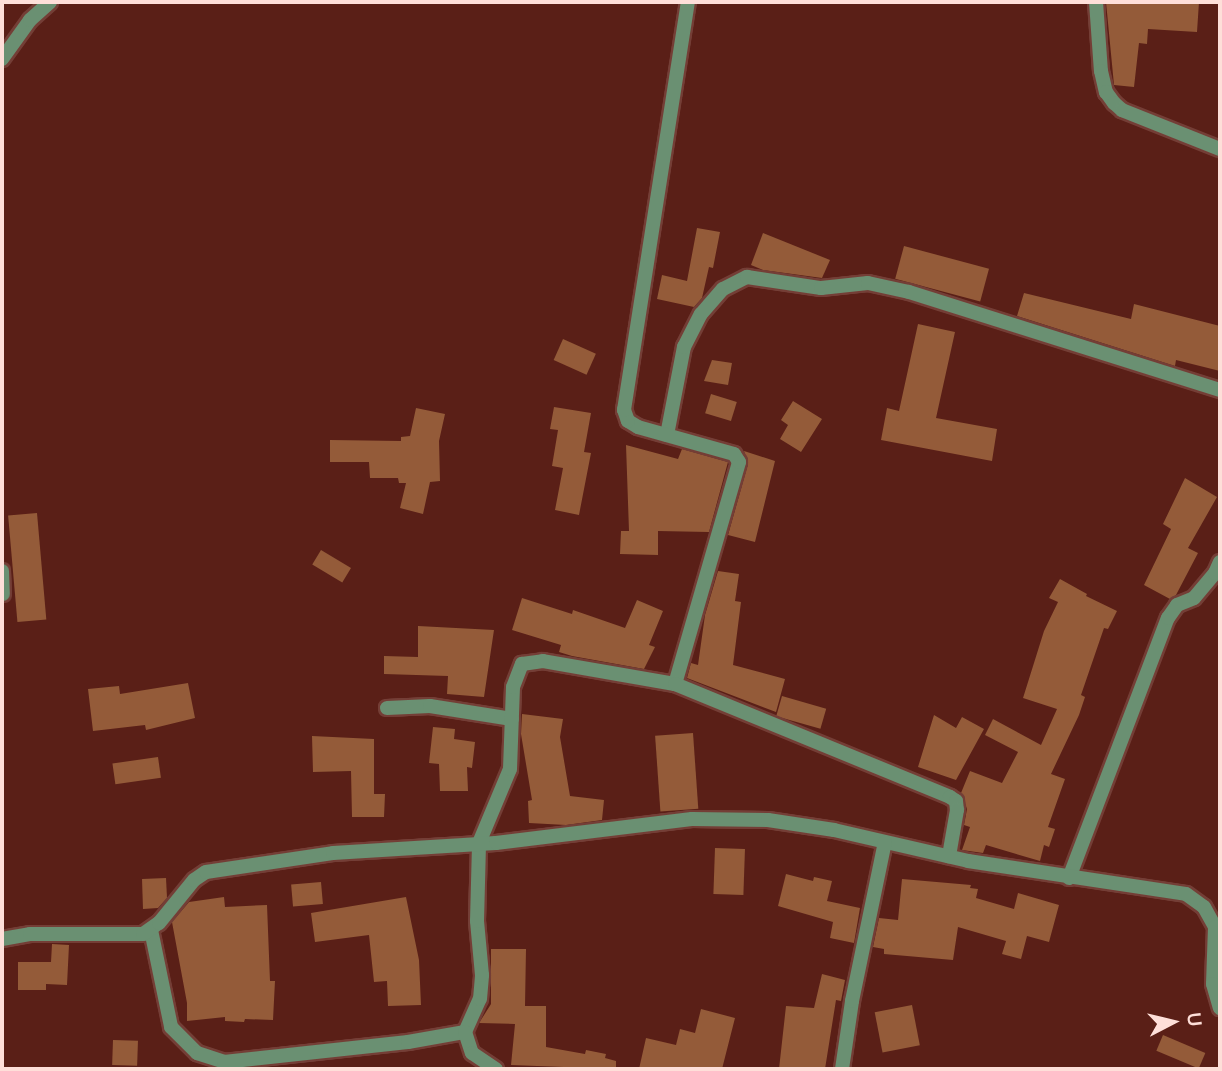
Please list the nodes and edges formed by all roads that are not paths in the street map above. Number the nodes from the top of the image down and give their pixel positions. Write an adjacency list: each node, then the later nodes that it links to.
1 (50, 2): 4 (street)
2 (688, 2): 7 (street)
3 (1096, 2): 5 (street)
4 (2, 59)
5 (1220, 149)
6 (1220, 390): 7 (street)
7 (667, 435): 11 (street)
8 (1220, 562): 17 (street)
9 (2, 571): 10 (street)
10 (3, 594)
11 (675, 684): 13 (street); 16 (street)
12 (387, 708): 13 (street)
13 (512, 719): 15 (street)
14 (886, 842): 15 (street); 16 (street); 23 (street)
15 (479, 843): 18 (street); 21 (street)
16 (950, 856): 17 (street)
17 (1069, 878): 20 (street)
18 (151, 930): 19 (street); 21 (street)
19 (2, 939)
20 (1220, 1008)
21 (465, 1032): 22 (street)
22 (496, 1069)
23 (842, 1069)

